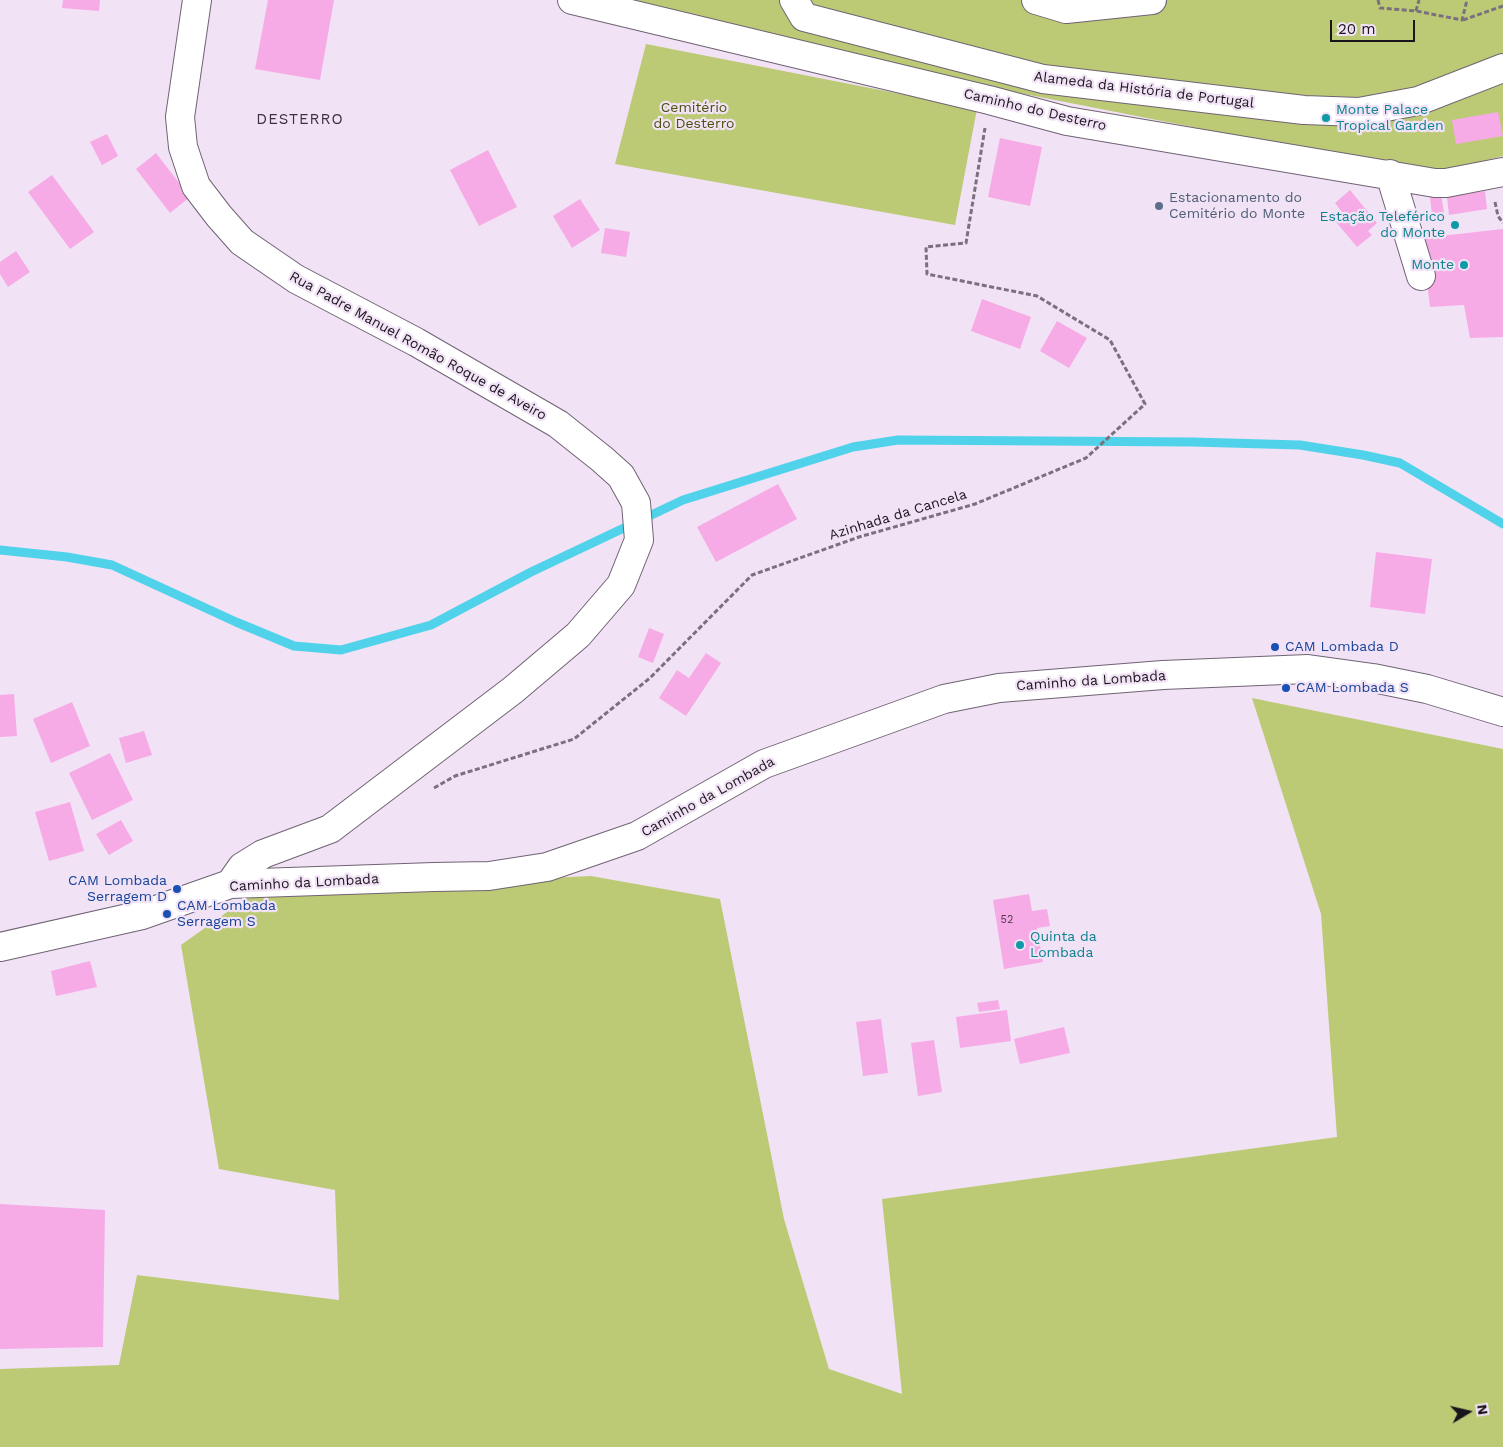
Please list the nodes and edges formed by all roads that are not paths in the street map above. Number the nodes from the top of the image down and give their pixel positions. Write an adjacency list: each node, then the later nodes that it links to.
1 (197, 0): 11 (street, Rua Padre Manuel Romão Roque de Aveiro)
2 (572, 0): 8 (street, Caminho do Desterro)
3 (794, 0): 6 (street, Alameda da História de Portugal)
4 (1036, 0): 5 (street)
5 (1152, 0)
6 (1503, 68)
7 (1503, 172): 8 (street, Caminho do Desterro)
8 (1390, 174): 9 (street)
9 (1421, 276)
10 (1503, 712): 11 (street, Caminho da Lombada)
11 (230, 884): 12 (street, Caminho da Lombada)
12 (0, 947)

